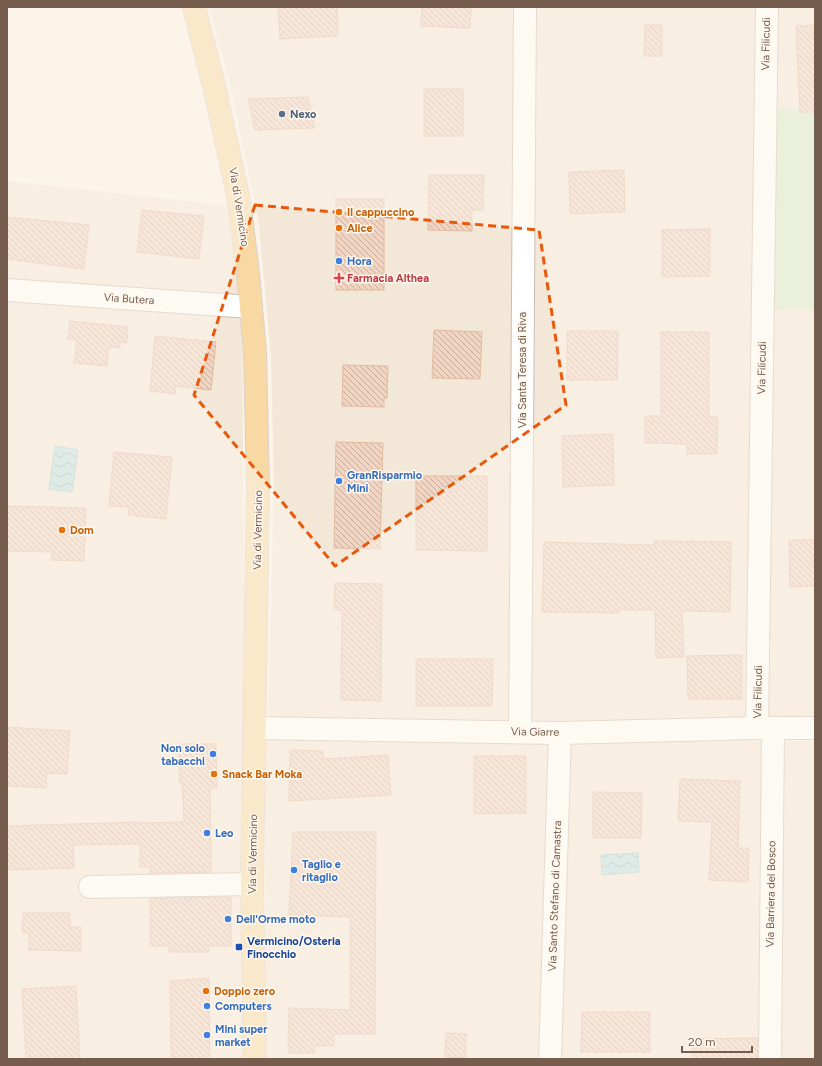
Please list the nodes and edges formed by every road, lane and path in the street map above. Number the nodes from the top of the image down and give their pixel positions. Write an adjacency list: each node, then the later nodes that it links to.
1 (194, 7): 5 (main road, Via di Vermicino)
2 (525, 7): 9 (street, Via Santa Teresa di Riva)
3 (767, 7): 7 (street, Via Filicudi)
4 (7, 290): 5 (street, Via Butera)
5 (251, 307): 6 (main road, Via di Vermicino)
6 (255, 728): 9 (street, Via Giarre); 11 (main road, Via di Vermicino)
7 (765, 728): 8 (street, Via Giarre); 10 (street, Via Giarre); 15 (street, Via Barriera del Bosco)
8 (815, 728)
9 (520, 732): 10 (street, Via Giarre)
10 (560, 733): 14 (street, Via Santo Stefano di Camastra)
11 (252, 884): 12 (street); 13 (main road, Via di Vermicino)
12 (90, 887)
13 (255, 1059)
14 (550, 1059)
15 (770, 1059)

